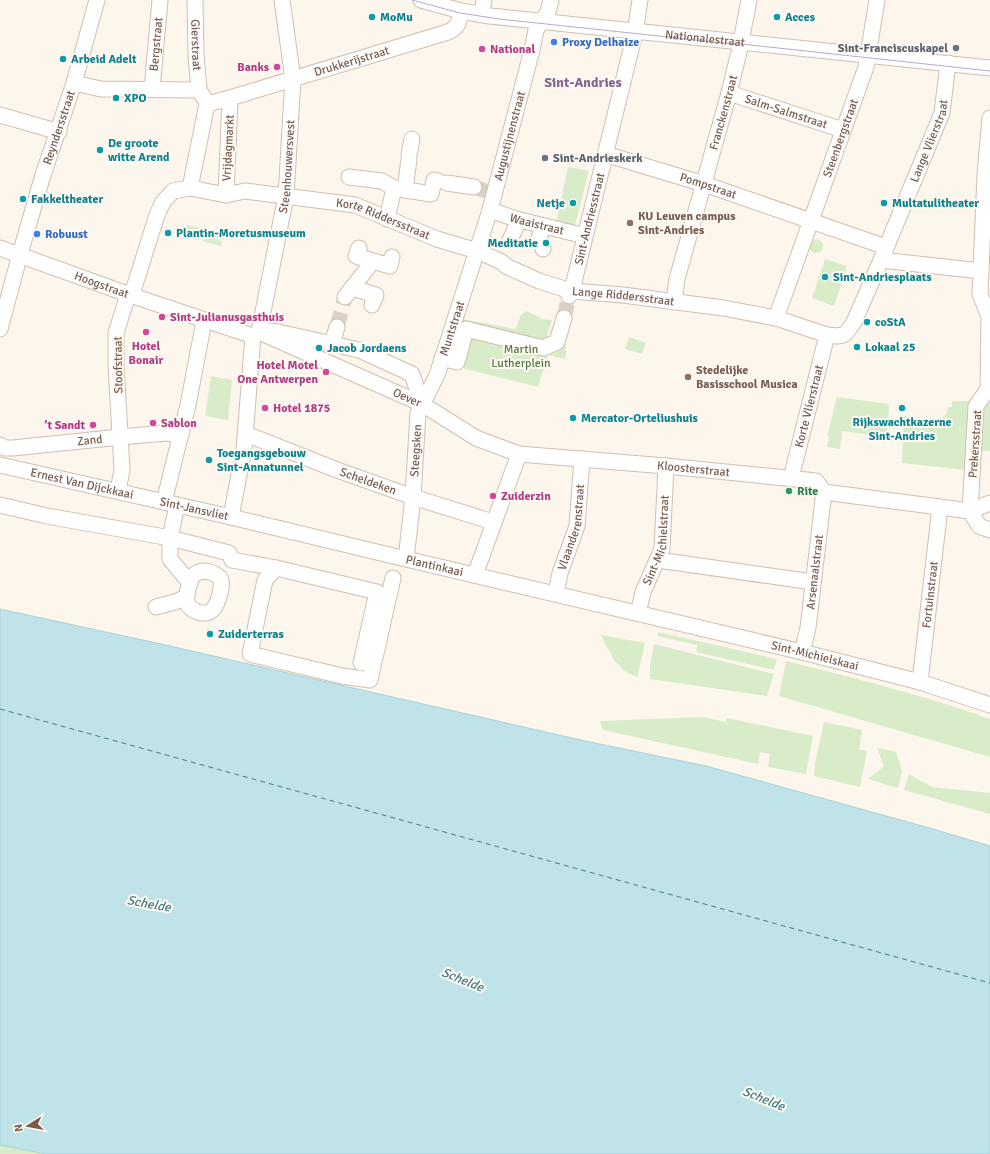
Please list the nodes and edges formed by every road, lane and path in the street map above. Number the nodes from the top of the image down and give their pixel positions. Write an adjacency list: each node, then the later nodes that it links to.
1 (97, 0): 20 (street, Reyndersstraat)
2 (160, 0): 21 (street, Bergstraat)
3 (195, 0): 22 (street, Gierstraat)
4 (282, 0): 19 (street, Steenhouwersvest)
5 (421, 0): 10 (street, Nationalestraat)
6 (551, 0): 13 (street, Augustijnenstraat)
7 (640, 0): 14 (street, Sint-Andriesstraat)
8 (749, 0): 15 (street, Franckenstraat)
9 (878, 0): 16 (street, Steenbergstraat)
10 (441, 3): 12 (street, Nationalestraat)
11 (483, 7): 12 (street, Nationalestraat); 13 (street, Nationalestraat)
12 (461, 10): 19 (street, Drukkerijstraat)
13 (542, 21): 14 (street, Nationalestraat); 42 (street, Augustijnenstraat)
14 (636, 30): 15 (street, Nationalestraat); 32 (street, Sint-Andriesstraat)
15 (741, 41): 16 (street, Nationalestraat); 23 (street, Franckenstraat)
16 (868, 55): 17 (street, Nationalestraat); 29 (street, Steenbergstraat)
17 (948, 63): 18 (street, Nationalestraat); 53 (street, Lange Vlierstraat)
18 (990, 68)
19 (293, 79): 24 (street, Drukkerijstraat); 40 (street, Steenhouwersvest)
20 (74, 83): 21 (street); 30 (street, Reyndersstraat)
21 (152, 89): 22 (street)
22 (199, 90): 25 (street)
23 (729, 93): 29 (street, Salm-Salmstraat); 35 (street, Franckenstraat)
24 (230, 98): 25 (street, Vrijdagmarkt); 39 (street, Vrijdagmarkt)
25 (207, 104): 37 (street, Vrijdagmarkt)
26 (0, 115): 30 (street)
27 (990, 118): 28 (street, Prekersstraat)
28 (990, 121): 33 (street, Prekersstraat)
29 (843, 130): 45 (street, Steenbergstraat)
30 (59, 132): 54 (street, Reyndersstraat)
31 (412, 139): 38 (street)
32 (605, 154): 35 (street, Pompstraat); 47 (street, Sint-Andriesstraat)
33 (988, 175): 41 (street, Prekersstraat)
34 (349, 177): 38 (street)
35 (704, 184): 45 (street, Pompstraat); 60 (street, Franckenstraat)
36 (474, 187): 38 (street)
37 (190, 188): 39 (street, Vrijdagmarkt); 59 (street, Stoofstraat)
38 (400, 189): 43 (street)
39 (226, 195): 40 (street, Korte Riddersstraat)
40 (286, 196): 43 (street, Korte Riddersstraat); 68 (street, Steenhouwersvest)
41 (987, 209): 57 (street, Prekersstraat)
42 (490, 210): 44 (street, Waaistraat); 52 (street, Augustijnenstraat)
43 (387, 219): 52 (street, Korte Riddersstraat)
44 (519, 220): 46 (street, Waaistraat); 48 (street)
45 (810, 221): 53 (street); 63 (street)
46 (544, 226): 47 (street, Waaistraat); 51 (street)
47 (585, 236): 58 (street, Sint-Andriesstraat)
48 (510, 240)
49 (0, 248): 54 (street, Hoogstraat)
50 (359, 248): 56 (street)
51 (544, 249)
52 (477, 251): 58 (street, Lange Riddersstraat); 66 (street, Muntstraat)
53 (884, 253): 57 (street); 69 (street)
54 (20, 254): 59 (street, Hoogstraat); 67 (street, Reyndersstraat)
55 (392, 257): 56 (street)
56 (373, 261): 61 (street)
57 (980, 272): 88 (street, Prekersstraat)
58 (570, 294): 60 (street, Lange Riddersstraat)
59 (130, 295): 64 (street, Hoogstraat); 74 (street, Stoofstraat)
60 (674, 302): 63 (street, Lange Riddersstraat)
61 (372, 305)
62 (564, 318): 66 (street)
63 (776, 318): 69 (street)
64 (204, 321): 68 (street); 73 (street, Sint-Jansvliet)
65 (337, 327): 70 (street)
66 (460, 327): 71 (street, Muntstraat)
67 (0, 328)
68 (256, 334): 70 (street, Oever); 71 (street, Oever); 72 (street, Sint-Jansvliet)
69 (827, 335): 80 (street, Korte Vlierstraat)
70 (332, 344): 71 (street, Oever)
71 (422, 404): 76 (street, Kloosterstraat); 83 (street, Steegsken)
72 (246, 434): 83 (street, Scheldeken); 89 (street, Sint-Jansvliet)
73 (181, 435): 74 (street, Zand); 85 (street, Sint-Jansvliet)
74 (120, 437): 75 (street, Zand); 81 (street, Stoofstraat)
75 (0, 445)
76 (519, 454): 77 (street, Kloosterstraat); 90 (street)
77 (582, 459): 79 (street, Kloosterstraat); 102 (street, Vlaanderenstraat)
78 (0, 465): 81 (street, Ernest Van Dijckkaai)
79 (666, 466): 80 (street, Kloosterstraat); 95 (street, Sint-Michielstraat)
80 (791, 478): 82 (street, Kloosterstraat)
81 (119, 486): 85 (street, Ernest Van Dijckkaai)
82 (824, 492): 87 (street); 100 (street, Arsenaalstraat)
83 (413, 496): 90 (street, Scheldeken); 93 (street, Steegsken)
84 (990, 503): 88 (street)
85 (170, 504): 89 (street, Sint-Jansvliet); 92 (street)
86 (0, 505): 92 (street)
87 (940, 508): 88 (street); 107 (street, Fortuinstraat)
88 (970, 511): 91 (street)
89 (232, 517): 93 (street, Plantinkaai)
90 (494, 522): 98 (street)
91 (990, 530)
92 (170, 538): 94 (street); 101 (street)
93 (406, 559): 98 (street, Plantinkaai)
94 (232, 560): 96 (street); 97 (street)
95 (658, 560): 100 (street); 104 (street, Sint-Michielstraat)
96 (276, 568): 99 (street); 106 (street)
97 (212, 573): 101 (street); 101 (street)
98 (475, 575): 102 (street, Plantinkaai)
99 (393, 578)
100 (813, 582): 105 (street, Arsenaalstraat)
101 (188, 590): 103 (street)
102 (556, 594): 104 (street, Plantinkaai)
103 (156, 607)
104 (638, 613): 105 (street, Sint-Michielskaai)
105 (802, 652): 107 (street, Sint-Michielskaai)
106 (360, 663)
107 (920, 682): 108 (street, Sint-Michielskaai)
108 (990, 705)

